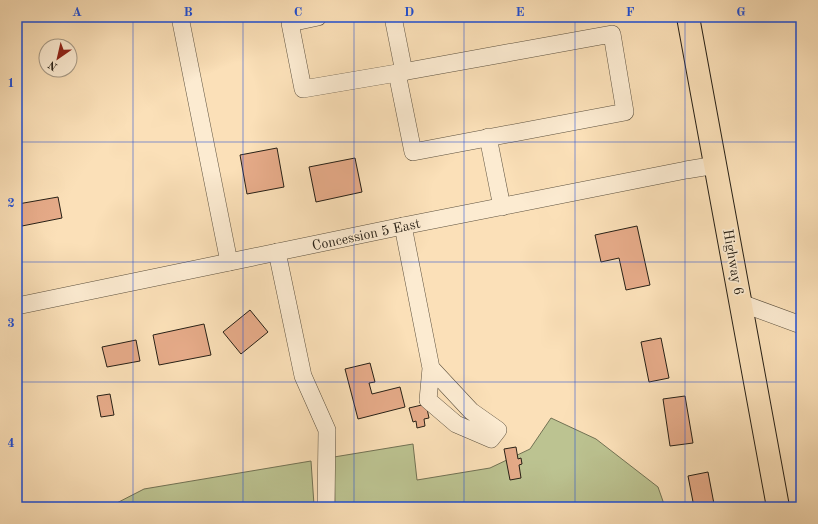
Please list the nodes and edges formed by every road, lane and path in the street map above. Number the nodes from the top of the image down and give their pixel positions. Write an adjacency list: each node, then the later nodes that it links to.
1 (180, 17): 12 (street)
2 (318, 17): 5 (street)
3 (393, 17): 6 (street)
4 (688, 17): 8 (highway, Highway 6)
5 (287, 20): 6 (street)
6 (401, 72): 7 (street); 7 (street)
7 (488, 137): 9 (street)
8 (716, 166): 9 (street, Concession 5 East); 13 (highway, Highway 6)
9 (502, 206): 10 (street, Concession 5 East)
10 (402, 226): 11 (street, Concession 5 East); 16 (street)
11 (277, 252): 12 (street, Concession 5 East); 17 (street)
12 (230, 262): 14 (street, Concession 5 East)
13 (741, 303): 15 (street); 18 (highway, Highway 6)
14 (17, 306)
15 (801, 325)
16 (431, 368)
17 (326, 507)
18 (778, 507)

